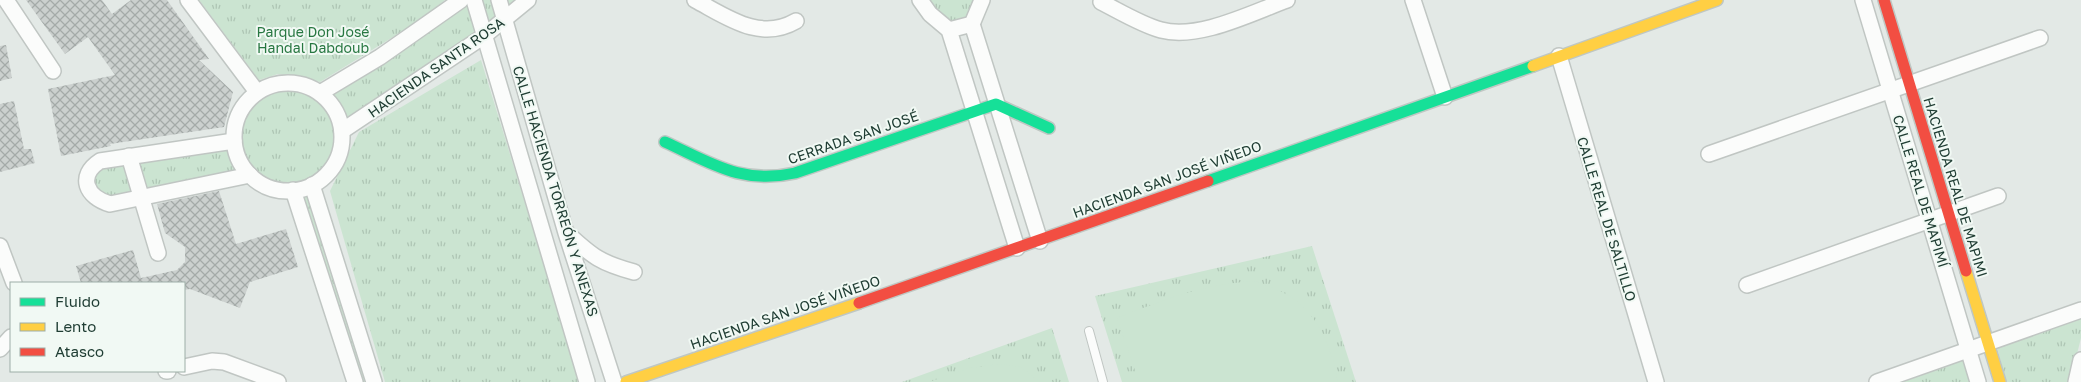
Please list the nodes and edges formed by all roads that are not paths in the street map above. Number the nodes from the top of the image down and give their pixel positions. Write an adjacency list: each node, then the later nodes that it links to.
1 (6, 0): 23 (street)
2 (188, 0): 26 (street)
3 (461, 0): 27 (street)
4 (474, 0): 20 (street, CALLE HACIENDA TORREÓN Y ANEXAS)
5 (499, 0): 16 (street, CALLE HACIENDA TORREÓN Y ANEXAS)
6 (528, 0): 16 (street, HACIENDA SANTA ROSA)
7 (694, 0): 17 (street)
8 (920, 0): 19 (street)
9 (982, 0): 18 (street)
10 (1287, 0): 15 (street)
11 (1413, 0): 28 (street)
12 (1717, 0): 22 (street, HACIENDA SAN JOSÉ VIÑEDO)
13 (1863, 0): 25 (street, CALLE REAL DE MAPIMÍ)
14 (1884, 0): 24 (street, HACIENDA REAL DE MAPIMI)
15 (1101, 2)
16 (504, 20): 20 (street, HACIENDA SANTA ROSA); 45 (street, CALLE HACIENDA TORREÓN Y ANEXAS)
17 (796, 21)
18 (972, 24): 19 (street); 29 (street)
19 (949, 30): 30 (street)
20 (484, 36): 32 (street, HACIENDA SANTA ROSA); 44 (street, CALLE HACIENDA TORREÓN Y ANEXAS)
21 (2040, 38): 24 (street)
22 (1559, 56): 28 (street, HACIENDA SAN JOSÉ VIÑEDO); 68 (street, CALLE REAL DE SALTILLO)
23 (53, 71)
24 (1909, 84): 25 (street); 42 (street, HACIENDA REAL DE MAPIMI)
25 (1890, 90): 35 (street); 43 (street, CALLE REAL DE MAPIMÍ)
26 (257, 92): 27 (street); 33 (street)
27 (320, 93): 32 (street)
28 (1445, 97): 46 (street, HACIENDA SAN JOSÉ VIÑEDO)
29 (996, 104): 30 (street, CERRADA SAN JOSÉ); 31 (street); 46 (street)
30 (975, 111): 34 (street, CERRADA SAN JOSÉ); 48 (street)
31 (1050, 128)
32 (342, 131): 38 (street)
33 (234, 141): 36 (street); 37 (street)
34 (665, 142)
35 (1708, 154)
36 (130, 156): 41 (street); 41 (street)
37 (250, 175): 39 (street); 41 (street)
38 (312, 185): 39 (street); 63 (street)
39 (293, 190): 62 (street)
40 (1998, 196): 42 (street)
41 (142, 197): 49 (street)
42 (1948, 213): 43 (street); 56 (street, HACIENDA REAL DE MAPIMI)
43 (1929, 220): 52 (street); 58 (street, CALLE REAL DE MAPIMÍ)
44 (542, 233): 45 (street); 64 (street, CALLE HACIENDA TORREÓN Y ANEXAS)
45 (566, 233): 50 (street); 65 (street, CALLE HACIENDA TORREÓN Y ANEXAS)
46 (1040, 241): 48 (street, HACIENDA SAN JOSÉ VIÑEDO)
47 (0, 246): 51 (street)
48 (1017, 248): 66 (street, HACIENDA SAN JOSÉ VIÑEDO)
49 (158, 253)
50 (634, 272)
51 (14, 282)
52 (1747, 285)
53 (2081, 310): 56 (street)
54 (1089, 331): 67 (lane)
55 (10, 338): 57 (street)
56 (1990, 343): 58 (street); 71 (street, HACIENDA REAL DE MAPIMI)
57 (0, 349)
58 (1969, 350): 69 (street); 70 (street, CALLE REAL DE MAPIMÍ)
59 (2081, 360): 72 (street)
60 (185, 367): 61 (street)
61 (278, 382)
62 (355, 382)
63 (372, 382)
64 (587, 382)
65 (614, 382)
66 (626, 382)
67 (1103, 382)
68 (1656, 382)
69 (1877, 382)
70 (1978, 382)
71 (2000, 382)
72 (2076, 382)

